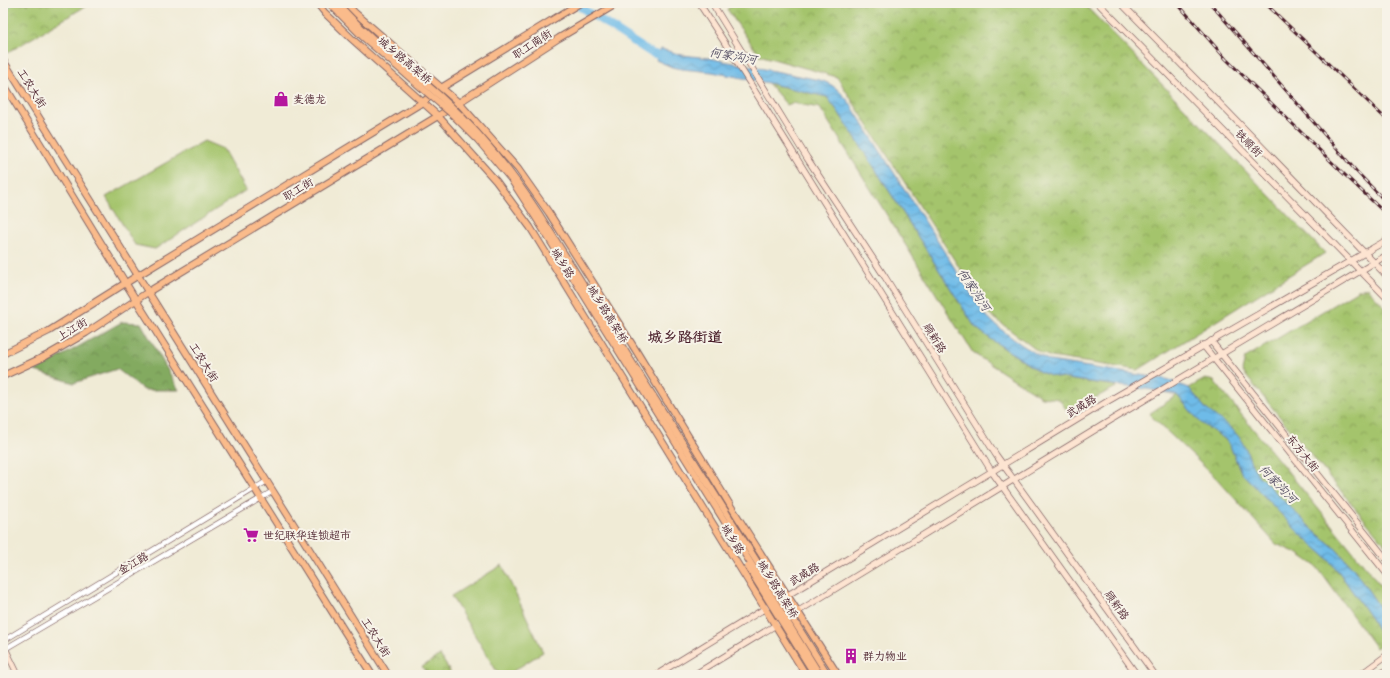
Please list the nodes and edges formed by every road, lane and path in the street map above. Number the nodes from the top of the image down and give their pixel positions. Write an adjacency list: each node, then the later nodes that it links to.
1 (317, 3): 14 (main road, 城乡路)
2 (329, 3): 43 (main road, 城乡路高架桥, bridge)
3 (337, 3): 64 (main road, 城乡路高架桥, bridge)
4 (346, 3): 13 (main road, 城乡路)
5 (580, 3): 13 (main road, 职工南街)
6 (618, 3): 15 (main road, 职工南街)
7 (698, 3): 36 (main road, 顾新路)
8 (712, 3): 35 (main road, 顾新路)
9 (1098, 3): 20 (main road, 铁顺街)
10 (1120, 3): 18 (main road, 铁顺街)
11 (3, 60): 23 (main road, 工农大街)
12 (3, 83): 25 (main road, 工农大街)
13 (441, 88): 14 (main road, 职工街); 15 (main road, 城乡路)
14 (423, 102): 16 (main road, 城乡路); 23 (main road, 职工街)
15 (459, 103): 16 (main road, 职工街); 46 (main road, 城乡路)
16 (438, 116): 26 (main road, 职工街); 47 (main road, 城乡路)
17 (1387, 240): 18 (main road, 武威路)
18 (1365, 253): 20 (main road, 武威路); 21 (main road, 铁顺街)
19 (1387, 254): 21 (main road)
20 (1352, 261): 22 (main road, 铁顺街); 29 (main road, 武威路)
21 (1374, 262): 22 (main road); 24 (main road, 铁顺街)
22 (1360, 271): 27 (main road, 铁顺街); 32 (main road)
23 (137, 276): 25 (main road, 上江街); 26 (main road, 工农大街)
24 (1387, 276)
25 (126, 283): 28 (main road, 工农大街); 31 (main road, 上江街)
26 (148, 292): 28 (main road, 上江街); 38 (main road, 工农大街)
27 (1387, 298)
28 (136, 300): 34 (main road, 上江街); 40 (main road, 工农大街)
29 (1211, 341): 30 (main road, 武威路); 32 (main road, 东方大街)
30 (1203, 345): 33 (main road, 东方大街); 35 (main road, 武威路)
31 (3, 354)
32 (1222, 354): 33 (main road); 44 (main road, 东方大街)
33 (1214, 359): 37 (main road); 45 (main road, 东方大街)
34 (3, 376)
35 (1004, 465): 36 (main road, 武威路); 37 (main road, 顾新路)
36 (992, 472): 39 (main road, 顾新路); 46 (main road, 武威路)
37 (1015, 479): 39 (main road); 67 (main road, 顾新路)
38 (267, 481): 40 (street, 金江路); 41 (main road, 工农大街)
39 (1003, 486): 48 (main road); 66 (main road, 顾新路)
40 (255, 489): 42 (main road, 工农大街); 50 (street, 金江路)
41 (273, 491): 42 (street, 金江路); 58 (main road, 工农大街)
42 (262, 498): 51 (street, 金江路); 57 (main road, 工农大街)
43 (728, 528): 62 (main road, bridge); 63 (main road, 城乡路高架桥, bridge)
44 (1387, 560)
45 (1387, 574)
46 (788, 596): 47 (main road, 武威路); 48 (main road, 城乡路)
47 (765, 609): 49 (main road, 城乡路); 59 (main road, 武威路)
48 (799, 612): 49 (main road); 65 (main road, 城乡路)
49 (775, 626): 60 (main road); 61 (main road, 城乡路)
50 (3, 641)
51 (4, 648): 56 (main road)
52 (1387, 655): 68 (main road)
53 (3, 669): 55 (main road)
54 (1387, 670): 69 (main road)
55 (6, 675)
56 (18, 675)
57 (372, 675)
58 (388, 675)
59 (656, 675)
60 (694, 675)
61 (806, 675)
62 (815, 675)
63 (820, 675)
64 (828, 675)
65 (838, 675)
66 (1137, 675)
67 (1155, 675)
68 (1360, 675)
69 (1380, 675)

